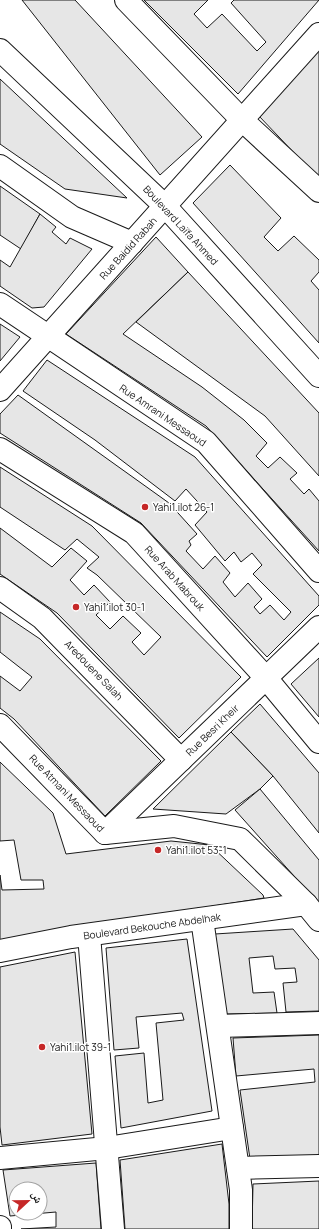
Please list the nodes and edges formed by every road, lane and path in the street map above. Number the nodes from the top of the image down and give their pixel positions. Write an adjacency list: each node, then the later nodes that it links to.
1 (126, 0): 4 (street)
2 (319, 34): 4 (street, Rue Baidid Rabah)
3 (0, 50): 7 (street, Boulevard Laïfa Ahmed)
4 (242, 120): 6 (street); 7 (street, Rue Baidid Rabah)
5 (0, 166): 8 (street)
6 (319, 191)
7 (165, 206): 8 (street, Rue Baidid Rabah); 11 (street, Boulevard Laïfa Ahmed)
8 (132, 243): 10 (street, Rue Baidid Rabah)
9 (0, 304): 10 (street, Rue Amrani Messaoud)
10 (48, 337): 12 (street, Rue Baidid Rabah); 14 (street, Rue Amrani Messaoud)
11 (319, 376)
12 (0, 390)
13 (0, 449): 17 (street, Rue Arab Mabrouk)
14 (319, 571)
15 (0, 588): 20 (street, Aredouene Salah)
16 (319, 627): 17 (street, Rue Besri Kheir)
17 (266, 678): 19 (street, Rue Arab Mabrouk); 20 (street, Rue Besri Kheir)
18 (0, 724): 21 (street, Rue Atmani Messaoud)
19 (319, 742)
20 (181, 760): 21 (street, Rue Besri Kheir)
21 (105, 833): 22 (street, Rue Atmani Messaoud)
22 (312, 912): 23 (street, Boulevard Bekouche Abdelhak)
23 (202, 919): 24 (street, Boulevard Bekouche Abdelhak); 27 (street)
24 (89, 935): 25 (street, Boulevard Bekouche Abdelhak); 29 (street)
25 (0, 951)
26 (319, 1023): 27 (street)
27 (218, 1026): 28 (street)
28 (232, 1128): 29 (street); 32 (street)
29 (107, 1148): 30 (street); 33 (street)
30 (0, 1158)
31 (319, 1166): 32 (street)
32 (238, 1168): 34 (street)
33 (113, 1229)
34 (241, 1229)

